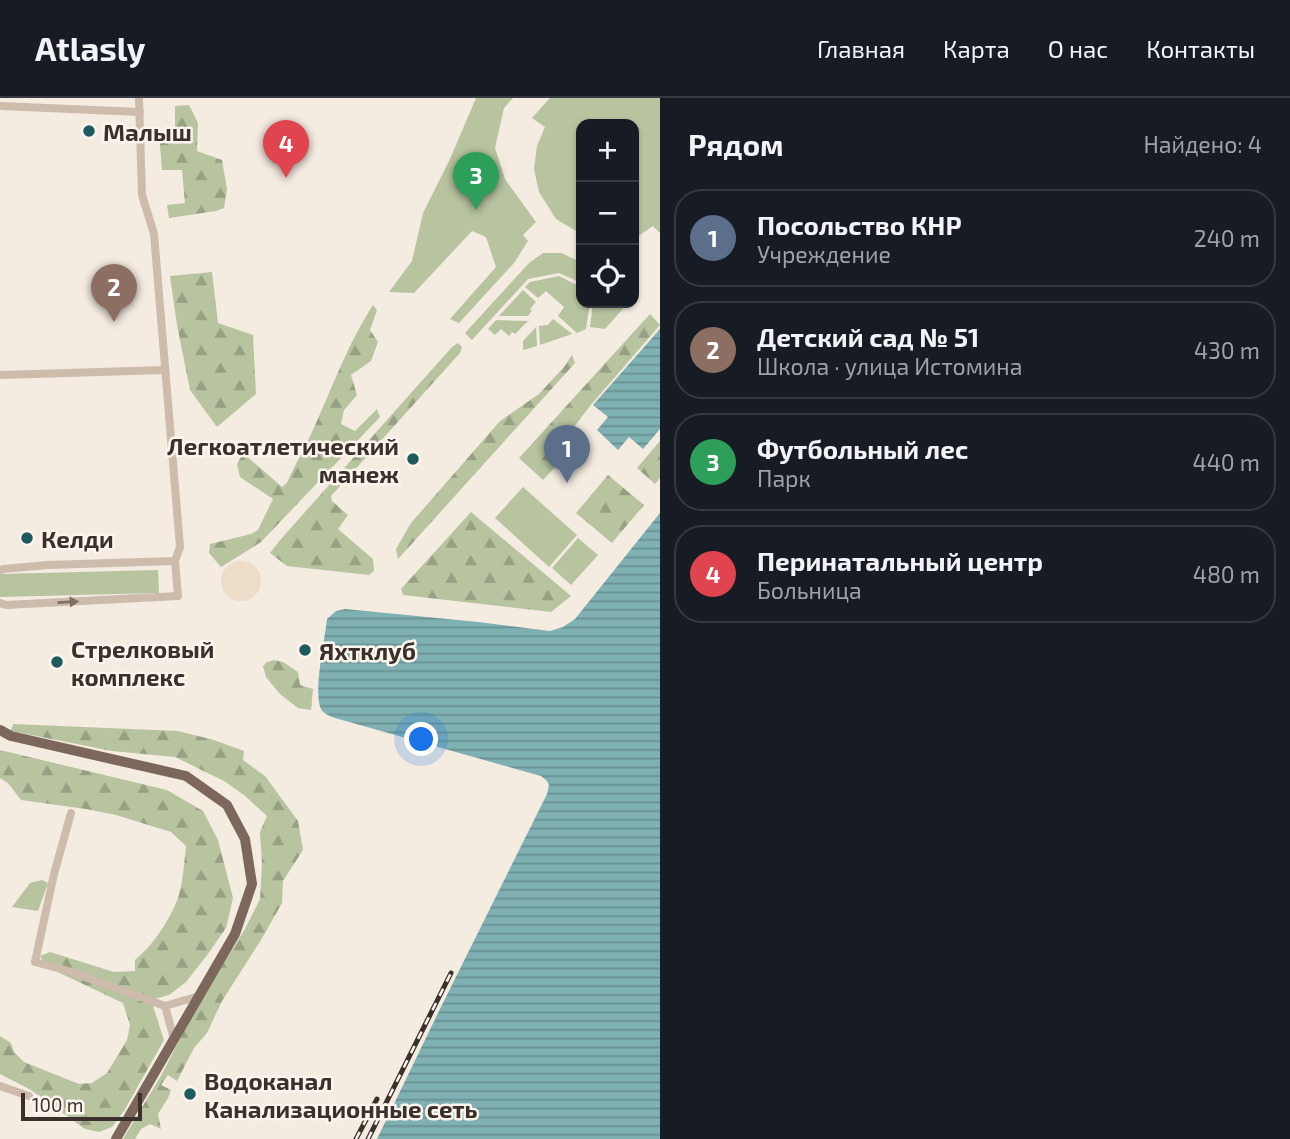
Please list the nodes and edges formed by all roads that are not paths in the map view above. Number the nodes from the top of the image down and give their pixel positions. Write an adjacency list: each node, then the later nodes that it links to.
1 (139, 98): 3 (street)
2 (0, 106): 3 (street)
3 (140, 112): 4 (street)
4 (165, 370): 5 (street); 6 (street)
5 (0, 375)
6 (175, 561): 7 (street); 8 (street, one-way to 6)
7 (0, 571)
8 (0, 603)
9 (0, 730): 11 (main road)
10 (71, 813): 12 (street)
11 (199, 996): 12 (street); 13 (main road)
12 (165, 1006): 13 (street)
13 (174, 1039): 16 (main road)
14 (0, 1086): 15 (street)
15 (29, 1096)
16 (116, 1139)

